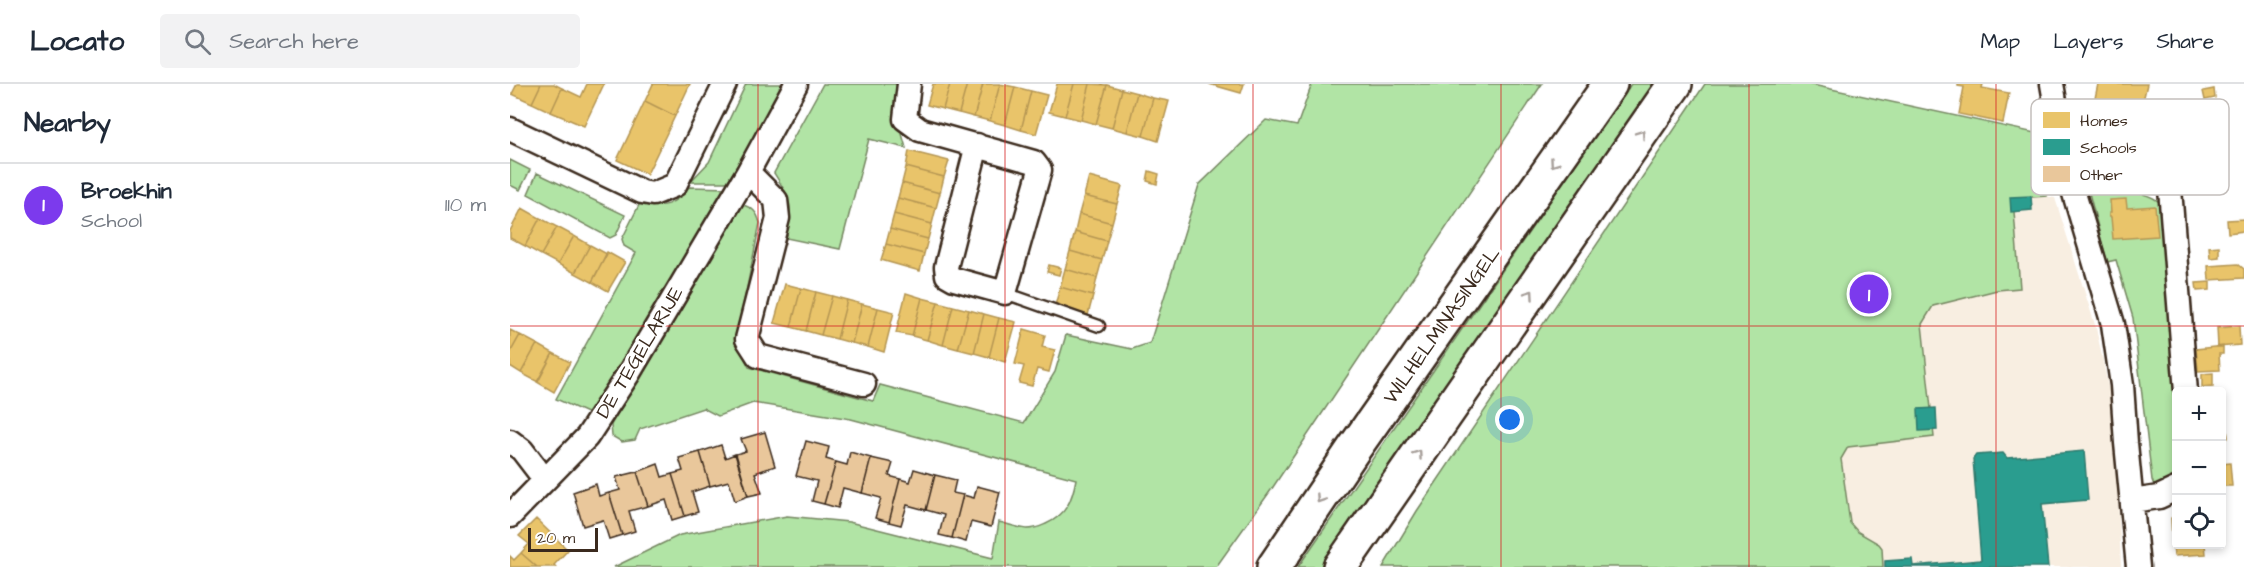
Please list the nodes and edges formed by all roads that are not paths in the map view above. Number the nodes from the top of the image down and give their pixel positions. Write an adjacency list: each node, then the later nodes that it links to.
1 (725, 84): 8 (street)
2 (796, 84): 10 (street, DE TEGELARIJE)
3 (909, 84): 9 (street)
4 (1610, 84): 23 (main road, WILHELMINASINGEL, one-way to 23)
5 (1675, 84): 21 (main road, one-way to 5)
6 (2052, 84): 7 (street)
7 (2055, 99)
8 (510, 129)
9 (977, 145): 13 (street); 13 (street)
10 (748, 172): 15 (street); 18 (street, DE TEGELARIJE)
11 (2074, 195): 20 (street)
12 (2170, 195): 16 (street)
13 (1005, 293): 14 (lane)
14 (1099, 326)
15 (864, 384)
16 (2186, 387)
17 (510, 441): 18 (street)
18 (545, 480): 22 (street, DE TEGELARIJE)
19 (2172, 491): 20 (street)
20 (2132, 501): 26 (street)
21 (1384, 502): 24 (main road); 25 (main road)
22 (510, 516)
23 (1274, 567)
24 (1340, 567)
25 (1352, 567)
26 (2138, 567)

